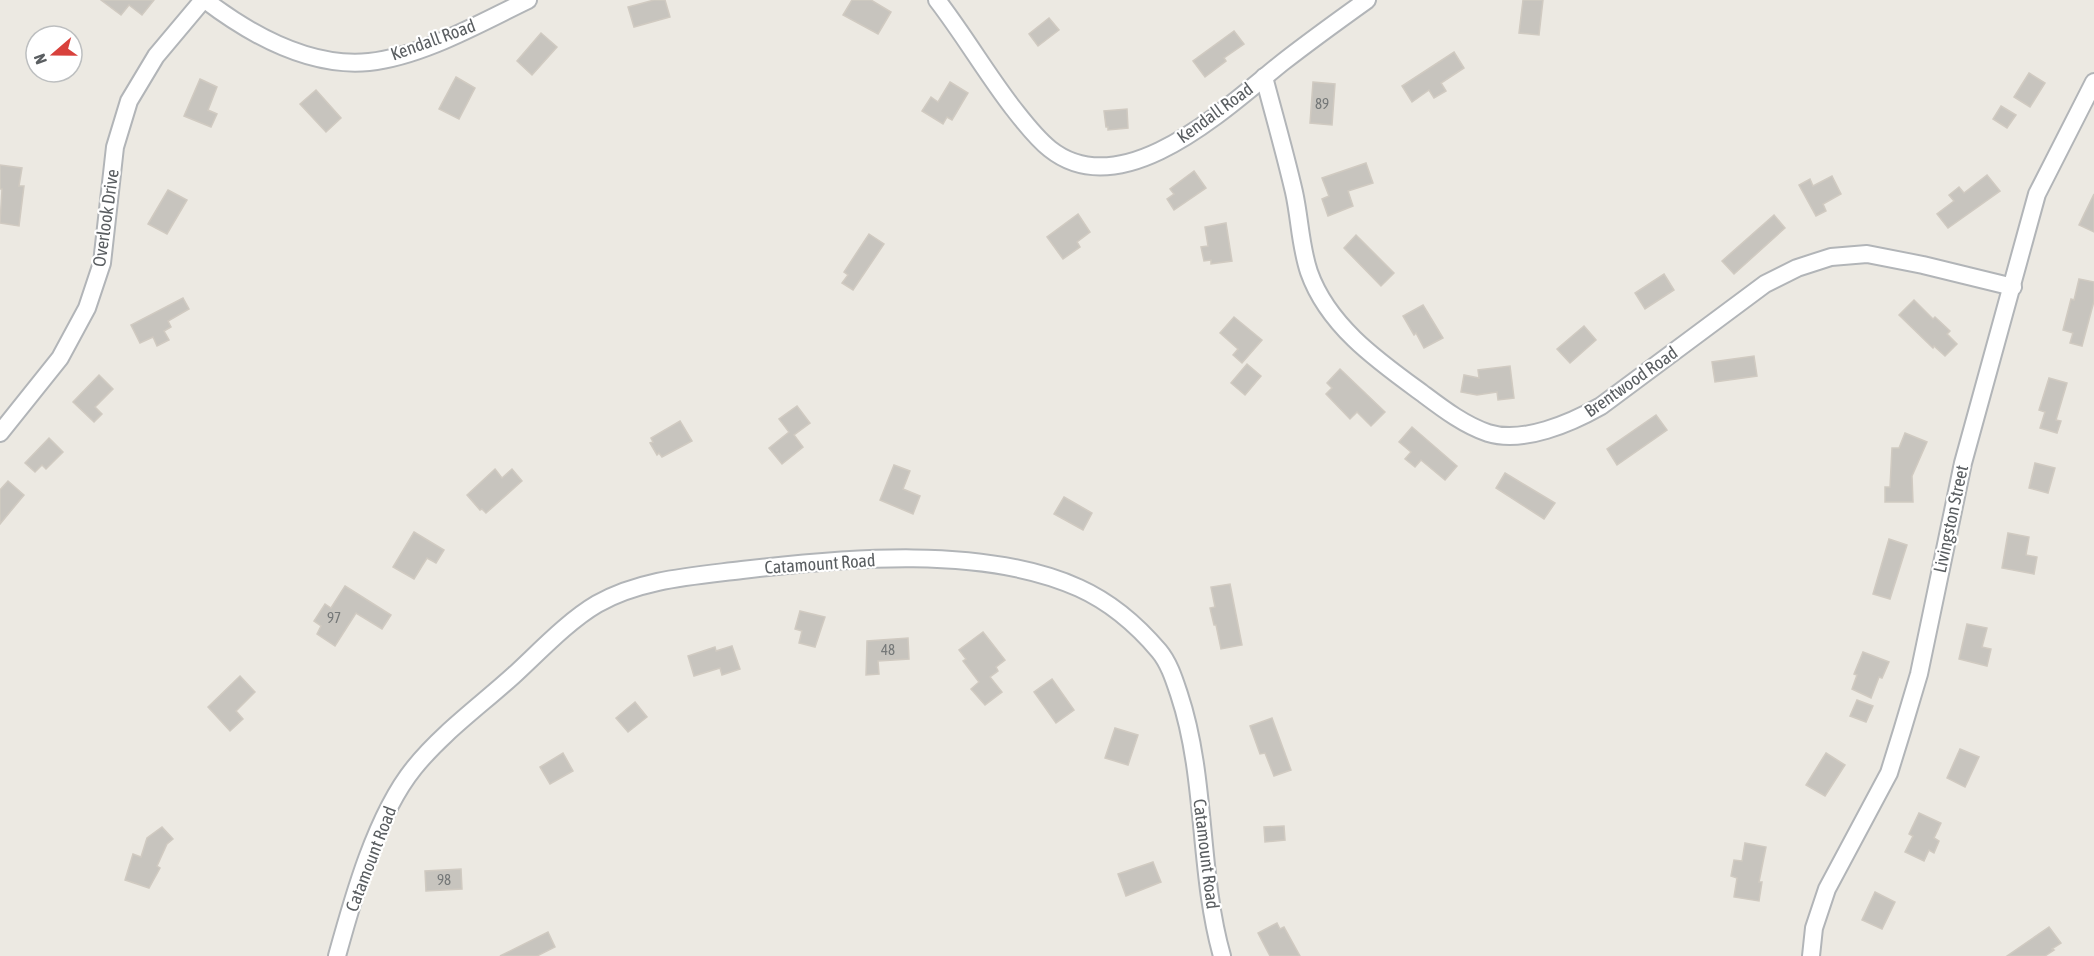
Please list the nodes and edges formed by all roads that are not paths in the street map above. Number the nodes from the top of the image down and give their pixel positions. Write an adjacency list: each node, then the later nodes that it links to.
1 (204, 0): 2 (street, Kendall Road); 8 (street, Overlook Drive)
2 (528, 0)
3 (938, 0): 5 (street, Kendall Road)
4 (1367, 0): 5 (street, Kendall Road)
5 (1264, 77): 7 (street, Brentwood Road)
6 (2094, 82): 7 (street, Livingston Street)
7 (2013, 287): 11 (street, Livingston Street)
8 (0, 433)
9 (337, 956): 10 (street, Catamount Road)
10 (1222, 956)
11 (1811, 956)

